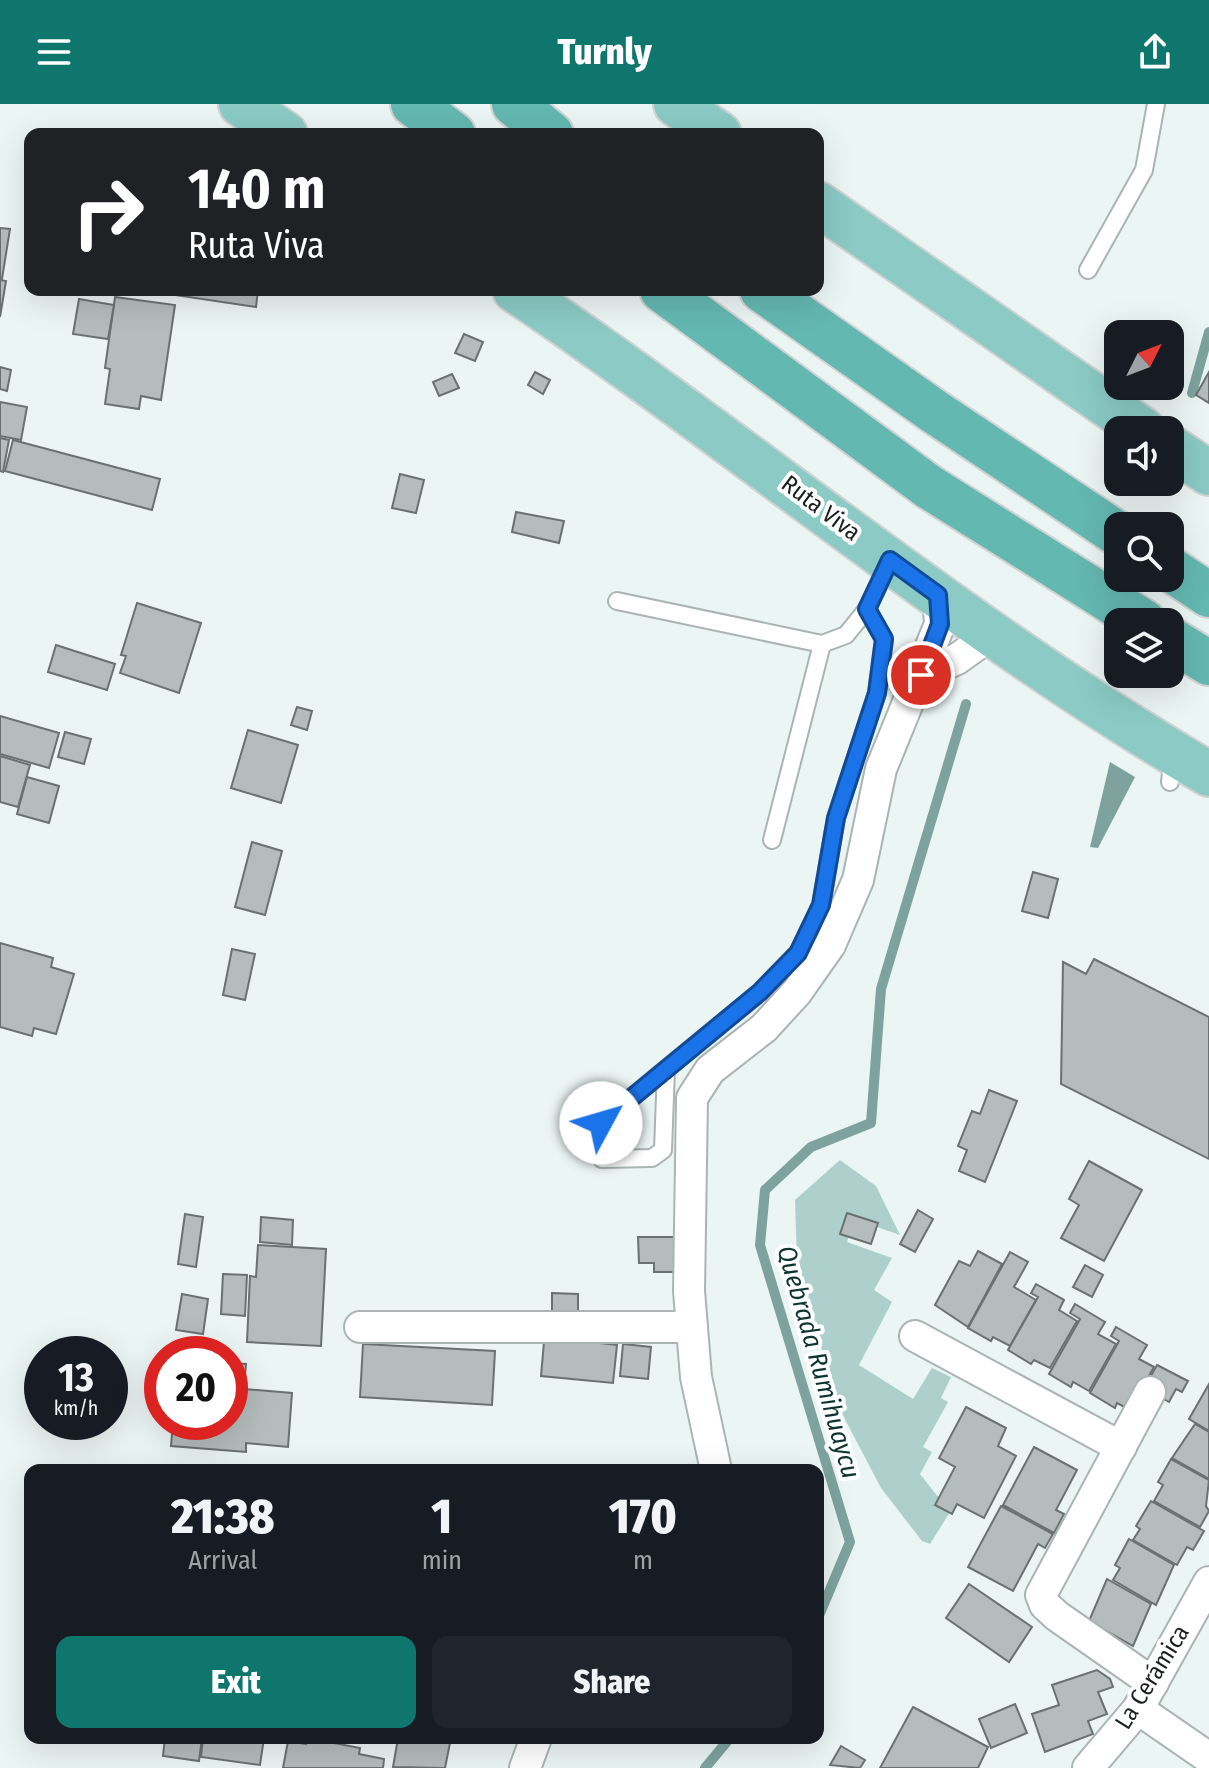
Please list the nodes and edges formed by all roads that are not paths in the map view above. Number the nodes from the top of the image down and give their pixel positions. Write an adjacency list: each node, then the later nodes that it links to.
1 (241, 104): 6 (main road)
2 (413, 104): 7 (highway)
3 (514, 104): 8 (highway)
4 (676, 104): 9 (main road)
5 (1156, 104): 11 (lane)
6 (276, 128)
7 (445, 128)
8 (544, 128)
9 (710, 128)
10 (824, 208): 15 (main road)
11 (1088, 270)
12 (524, 296): 19 (main road, Ruta Viva)
13 (670, 296): 24 (highway)
14 (771, 296): 18 (highway)
15 (1123, 416)
16 (1184, 456): 17 (main road)
17 (1209, 473)
18 (1104, 525)
19 (890, 560): 21 (main road, Ruta Viva); 25 (lane)
20 (1184, 578): 22 (highway)
21 (938, 595): 26 (main road, Ruta Viva); 30 (street)
22 (1209, 595)
23 (617, 601): 27 (lane)
24 (1122, 608)
25 (867, 609): 27 (lane); 33 (lane)
26 (992, 634): 30 (street); 31 (main road, Ruta Viva)
27 (822, 644): 32 (lane)
28 (1184, 648): 29 (highway)
29 (1209, 663)
30 (921, 675): 35 (street)
31 (1184, 770)
32 (772, 840)
33 (666, 1069): 33 (lane)
34 (360, 1327): 35 (street)
35 (692, 1327): 39 (street)
36 (915, 1336): 38 (street)
37 (1150, 1392): 38 (street)
38 (1121, 1447): 41 (street)
39 (715, 1464)
40 (1209, 1582): 41 (street, La Cerámica)
41 (1153, 1683): 42 (street, La Cerámica)
42 (1138, 1709): 44 (street); 46 (street, La Cerámica)
43 (534, 1744): 45 (street)
44 (1209, 1758)
45 (525, 1768)
46 (1088, 1768)

